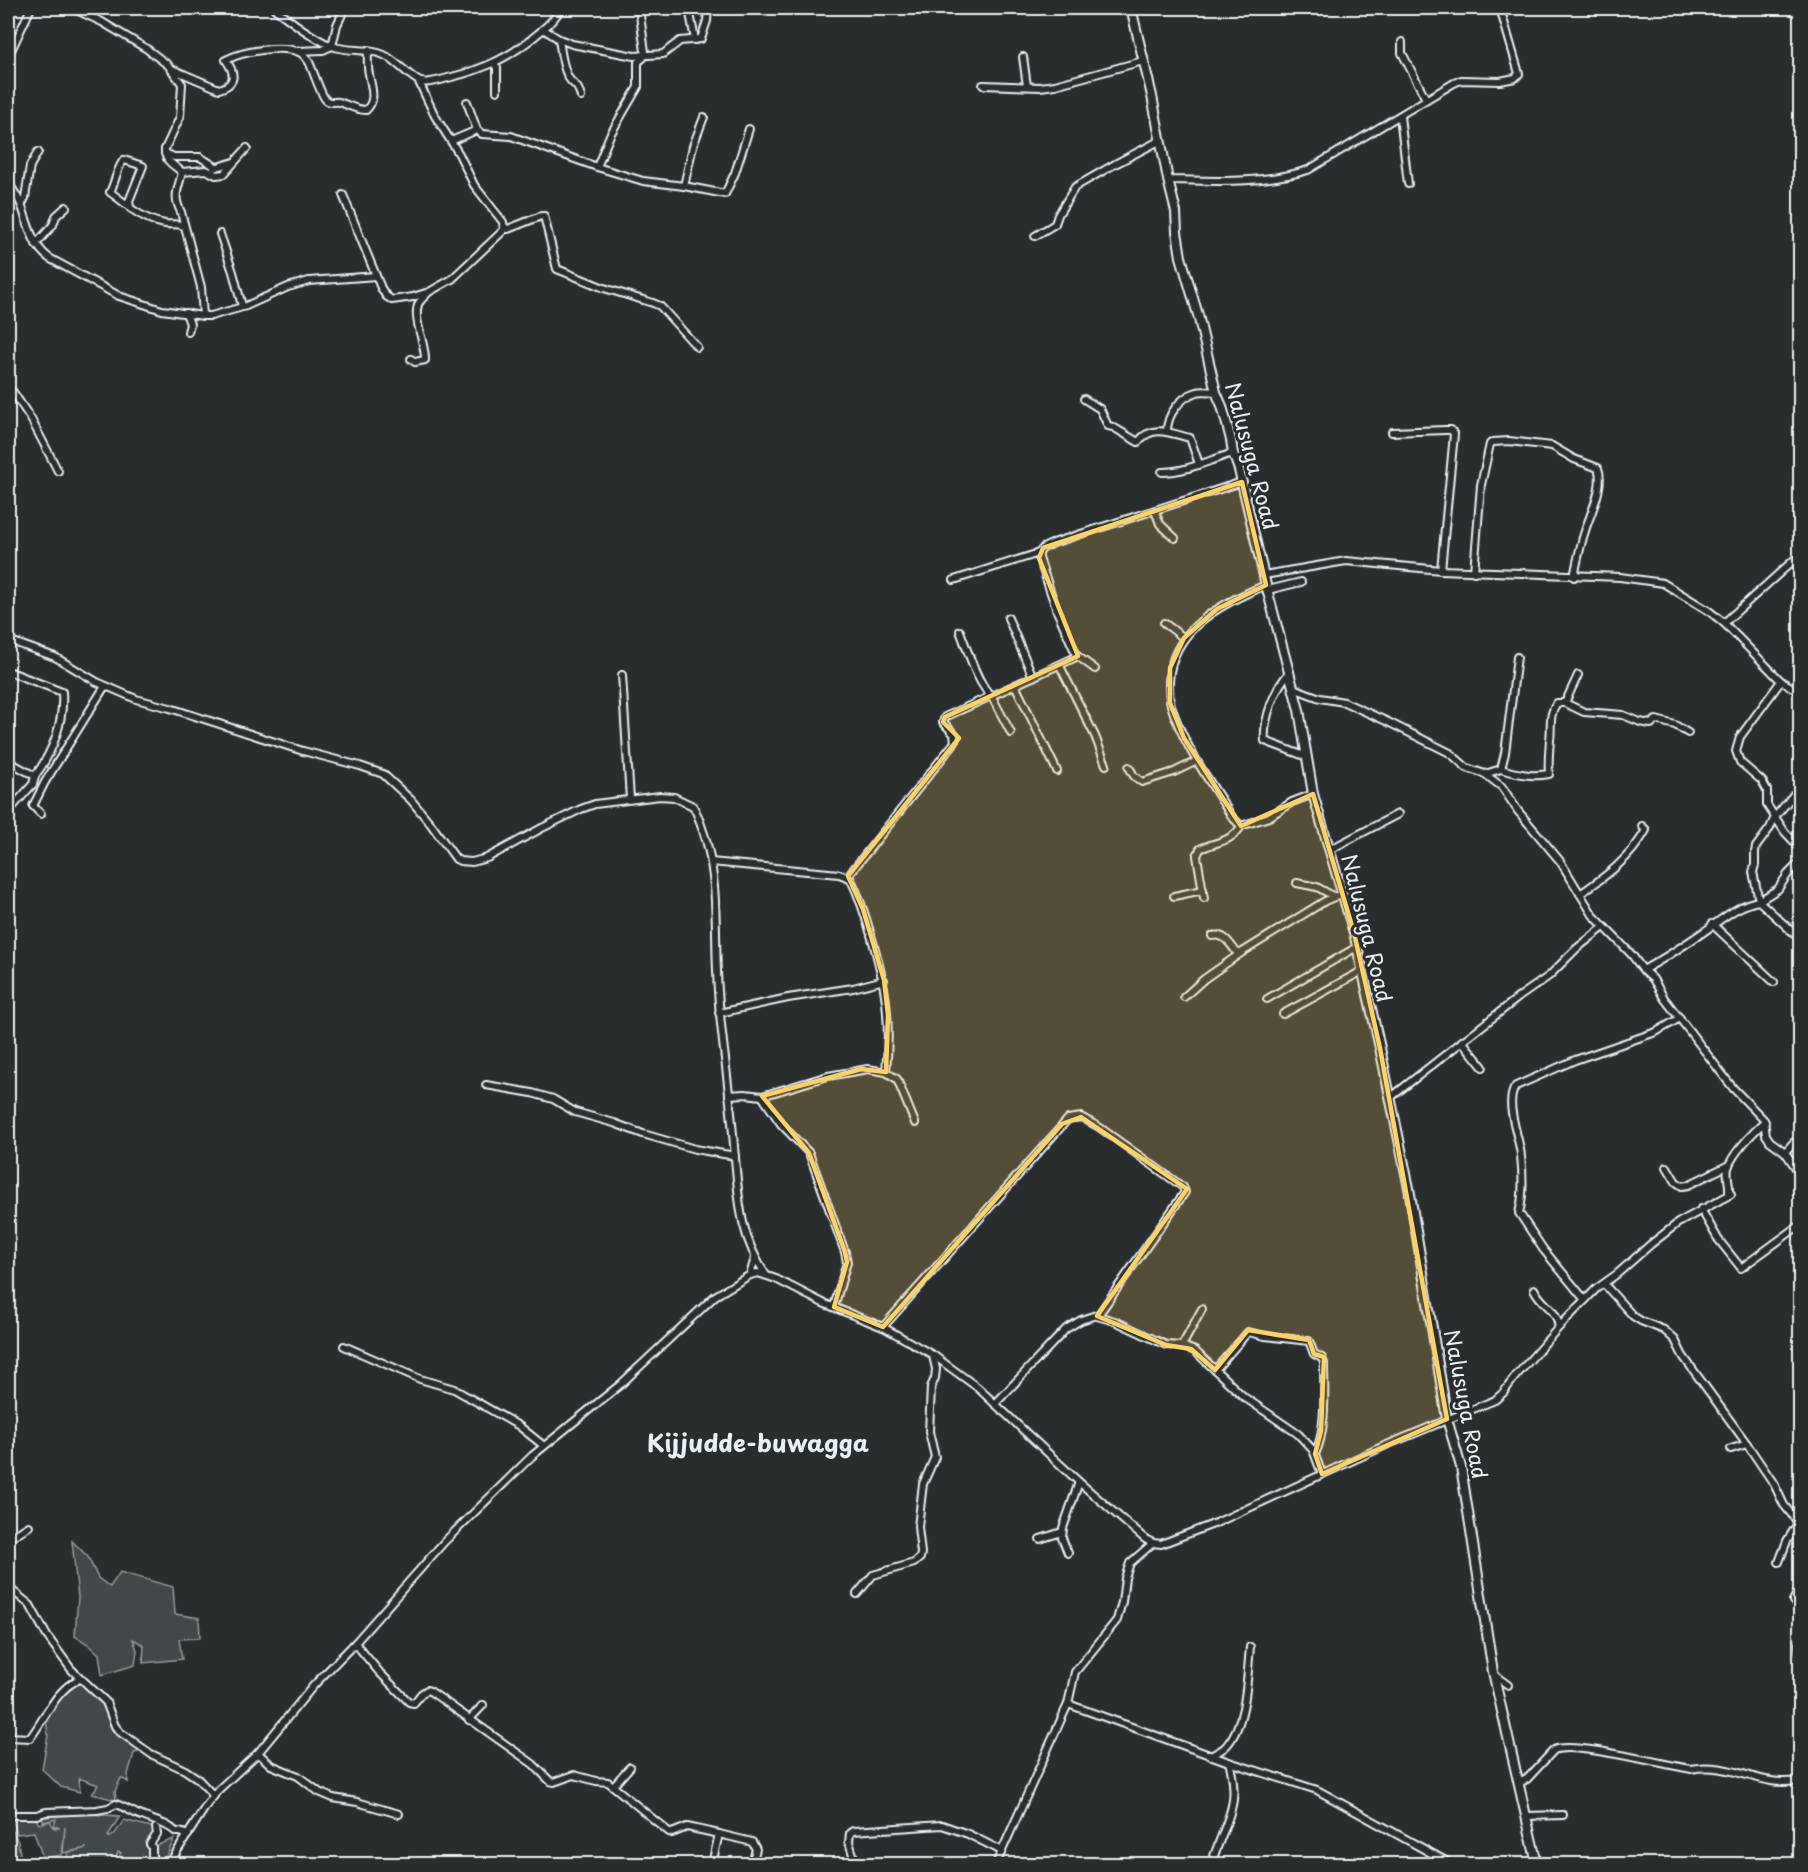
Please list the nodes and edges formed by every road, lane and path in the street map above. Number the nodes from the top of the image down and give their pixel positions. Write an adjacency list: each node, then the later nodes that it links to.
1 (31, 8): 19 (street)
2 (72, 8): 23 (street)
3 (274, 8): 15 (street)
4 (345, 8): 15 (street)
5 (561, 8): 11 (street)
6 (639, 8): 18 (street)
7 (689, 8): 13 (street)
8 (708, 8): 13 (street)
9 (1131, 8): 21 (street, Nalusuga Road)
10 (1500, 8): 33 (street)
11 (543, 29): 12 (street); 22 (street)
12 (559, 39): 18 (street); 32 (street)
13 (695, 40): 18 (street)
14 (1402, 42): 33 (street)
15 (332, 46): 16 (street); 17 (street)
16 (368, 50): 17 (street); 25 (street)
17 (298, 51): 24 (street)
18 (644, 56): 46 (street)
19 (8, 57)
20 (1023, 57): 29 (street)
21 (1143, 61): 29 (street); 39 (street, Nalusuga Road)
22 (494, 63): 26 (street); 31 (street)
23 (171, 68): 24 (street); 27 (street)
24 (187, 75): 27 (street)
25 (419, 82): 26 (street); 30 (street)
26 (428, 82): 30 (street)
27 (182, 84): 43 (street)
28 (983, 85): 29 (street)
29 (1027, 86)
30 (423, 90): 40 (street)
31 (497, 92)
32 (581, 97)
33 (1426, 99): 35 (street)
34 (468, 102): 38 (street)
35 (1400, 116): 49 (street); 51 (street)
36 (704, 117): 52 (street)
37 (749, 129): 52 (street)
38 (477, 130): 40 (street); 46 (street)
39 (1161, 140): 49 (street, Nalusuga Road); 60 (street)
40 (451, 141): 58 (street)
41 (247, 148): 44 (street)
42 (38, 152): 54 (street)
43 (165, 153): 45 (street); 48 (street)
44 (234, 162): 45 (street); 47 (street)
45 (216, 167): 47 (street)
46 (597, 167): 52 (street)
47 (206, 170): 48 (street)
48 (182, 172): 57 (street)
49 (1168, 180): 71 (street, Nalusuga Road)
50 (8, 182): 54 (street)
51 (1408, 184)
52 (684, 186)
53 (343, 195): 62 (street)
54 (22, 204): 61 (street)
55 (66, 207): 61 (street)
56 (130, 207): 56 (street); 57 (street)
57 (184, 226): 66 (street)
58 (504, 227): 63 (street); 68 (street)
59 (219, 234): 64 (street)
60 (1035, 236)
61 (36, 244): 65 (street)
62 (376, 276): 63 (street); 64 (street)
63 (429, 292): 69 (street)
64 (242, 306): 66 (street)
65 (186, 313): 66 (street); 67 (street)
66 (203, 315)
67 (188, 332)
68 (697, 347)
69 (411, 359)
70 (8, 391): 77 (street)
71 (1216, 392): 73 (street); 75 (street, Nalusuga Road)
72 (1084, 399): 73 (street)
73 (1167, 431): 76 (street)
74 (1392, 432): 85 (street)
75 (1233, 453): 76 (street); 79 (street, Nalusuga Road)
76 (1199, 464): 78 (street)
77 (58, 471)
78 (1162, 472)
79 (1242, 482): 80 (street); 87 (street, Nalusuga Road)
80 (1155, 511): 81 (street); 82 (street)
81 (1175, 538)
82 (1039, 553): 89 (street); 98 (street)
83 (1800, 555): 84 (street)
84 (1797, 561): 94 (street)
85 (1441, 570): 86 (street); 87 (street)
86 (1474, 572): 88 (street); 88 (street)
87 (1264, 575): 91 (street, Nalusuga Road)
88 (1574, 577): 94 (street)
89 (954, 580)
90 (1301, 582): 91 (street)
91 (1267, 587): 96 (street); 103 (street, Nalusuga Road)
92 (1008, 618): 106 (street)
93 (1164, 622): 96 (street)
94 (1724, 623): 107 (street)
95 (960, 631): 112 (street)
96 (1184, 638): 118 (street)
97 (8, 640): 109 (street)
98 (1076, 656): 100 (street); 101 (street)
99 (1517, 657): 121 (street)
100 (1059, 666): 106 (street); 119 (street)
101 (1095, 669)
102 (8, 671): 124 (street)
103 (1290, 672): 110 (street, Nalusuga Road); 116 (street)
104 (622, 675): 127 (street)
105 (1578, 675): 113 (street)
106 (1033, 677): 108 (street)
107 (1781, 681): 111 (street); 131 (street)
108 (1016, 685): 112 (street); 122 (street)
109 (105, 686): 127 (street); 129 (street)
110 (1293, 688): 116 (street, Nalusuga Road); 123 (street)
111 (1800, 692)
112 (991, 695): 114 (street); 138 (street)
113 (1565, 703): 115 (street); 121 (street)
114 (1011, 733)
115 (1688, 733)
116 (1307, 757): 126 (street, Nalusuga Road)
117 (8, 760): 124 (street)
118 (1197, 761): 120 (street); 132 (street)
119 (1106, 765)
120 (1129, 767)
121 (1501, 769): 123 (street)
122 (1057, 771)
123 (1485, 774): 141 (street)
124 (35, 776): 128 (street)
125 (1800, 787): 131 (street)
126 (1313, 794): 132 (street); 135 (street, Nalusuga Road)
127 (630, 799): 136 (street)
128 (8, 812)
129 (41, 814)
130 (1398, 814): 135 (street)
131 (1775, 817): 134 (street); 145 (street)
132 (1240, 826): 140 (street)
133 (1642, 826): 141 (street)
134 (1800, 848)
135 (1329, 850): 142 (street, Nalusuga Road)
136 (711, 862): 138 (street); 158 (street)
137 (1800, 862): 145 (street)
138 (848, 876): 154 (street)
139 (1297, 883): 142 (street)
140 (1203, 890): 143 (street); 144 (street)
141 (1580, 894): 147 (street)
142 (1338, 895): 150 (street, Nalusuga Road); 151 (street)
143 (1174, 896)
144 (1203, 898)
145 (1759, 901): 146 (street); 149 (street)
146 (1712, 924): 152 (street); 155 (street)
147 (1604, 927): 152 (street); 161 (street)
148 (1212, 936): 151 (street)
149 (1800, 939)
150 (1357, 947): 153 (street, Nalusuga Road); 157 (street)
151 (1241, 953): 156 (street)
152 (1643, 970): 160 (street)
153 (1362, 971): 159 (street); 167 (street, Nalusuga Road)
154 (884, 980): 158 (street); 163 (street)
155 (1774, 982)
156 (1184, 997)
157 (1267, 999)
158 (719, 1013): 165 (street)
159 (1283, 1014)
160 (1680, 1018): 168 (street); 183 (street)
161 (1462, 1041): 162 (street); 167 (street)
162 (1482, 1067)
163 (886, 1072): 166 (street); 169 (street)
164 (486, 1085): 172 (street)
165 (729, 1095): 166 (street); 172 (street)
166 (762, 1096): 184 (street)
167 (1390, 1098): 194 (street, Nalusuga Road)
168 (1765, 1122): 171 (street); 173 (street)
169 (915, 1123)
170 (1800, 1145): 171 (street)
171 (1785, 1152): 175 (street)
172 (735, 1156): 178 (street)
173 (1729, 1166): 174 (street); 176 (street)
174 (1667, 1167)
175 (1800, 1173)
176 (1701, 1209): 177 (street); 181 (street)
177 (1800, 1225)
178 (755, 1258): 179 (street); 180 (street)
179 (750, 1275): 180 (street); 196 (street)
180 (766, 1275): 184 (street)
181 (1604, 1284): 183 (street); 195 (street)
182 (1534, 1289): 188 (street)
183 (1585, 1300): 188 (street)
184 (834, 1307): 187 (street)
185 (1202, 1309): 190 (street)
186 (1097, 1316): 187 (street); 190 (street); 193 (street)
187 (883, 1327): 191 (street)
188 (1559, 1327): 194 (street)
189 (344, 1346): 196 (street)
190 (1182, 1346): 192 (street)
191 (933, 1355): 193 (street); 211 (street)
192 (1215, 1370): 198 (street); 198 (street)
193 (995, 1404): 200 (street)
194 (1447, 1419): 199 (street); 217 (street, Nalusuga Road)
195 (1747, 1444): 197 (street); 201 (street)
196 (544, 1446): 214 (street)
197 (1731, 1449)
198 (1315, 1454): 199 (street)
199 (1322, 1474): 206 (street)
200 (1079, 1482): 203 (street); 206 (street)
201 (1800, 1523): 208 (street)
202 (29, 1526): 204 (street)
203 (1062, 1532): 205 (street); 207 (street)
204 (8, 1539)
205 (1040, 1539)
206 (1153, 1543): 220 (street)
207 (1068, 1552)
208 (1779, 1562)
209 (8, 1587): 218 (street)
210 (1800, 1587): 212 (street)
211 (857, 1594)
212 (1800, 1608)
213 (1800, 1642): 216 (street)
214 (355, 1644): 222 (street); 224 (street)
215 (1250, 1647): 225 (street)
216 (1800, 1654)
217 (1494, 1675): 219 (street); 229 (street, Nalusuga Road)
218 (80, 1679): 223 (street); 231 (street)
219 (1508, 1685)
220 (1068, 1704): 225 (street); 239 (street)
221 (483, 1705): 222 (street)
222 (470, 1720): 230 (street)
223 (8, 1737)
224 (258, 1753): 231 (street); 232 (street)
225 (1211, 1756): 226 (street)
226 (1229, 1762): 246 (street); 247 (street)
227 (630, 1767): 230 (street)
228 (1800, 1781): 229 (street)
229 (1519, 1783): 235 (street, Nalusuga Road)
230 (614, 1785): 237 (street)
231 (214, 1796): 238 (street)
232 (399, 1814)
233 (8, 1815): 238 (street)
234 (1563, 1815): 235 (street)
235 (1526, 1816): 248 (street, Nalusuga Road)
236 (156, 1828): 240 (street)
237 (718, 1834): 242 (street); 243 (street)
238 (188, 1835): 241 (street)
239 (1002, 1851): 244 (street); 245 (street)
240 (152, 1864)
241 (169, 1864)
242 (712, 1864)
243 (752, 1864)
244 (856, 1864)
245 (996, 1864)
246 (1218, 1864)
247 (1451, 1864)
248 (1537, 1864)

